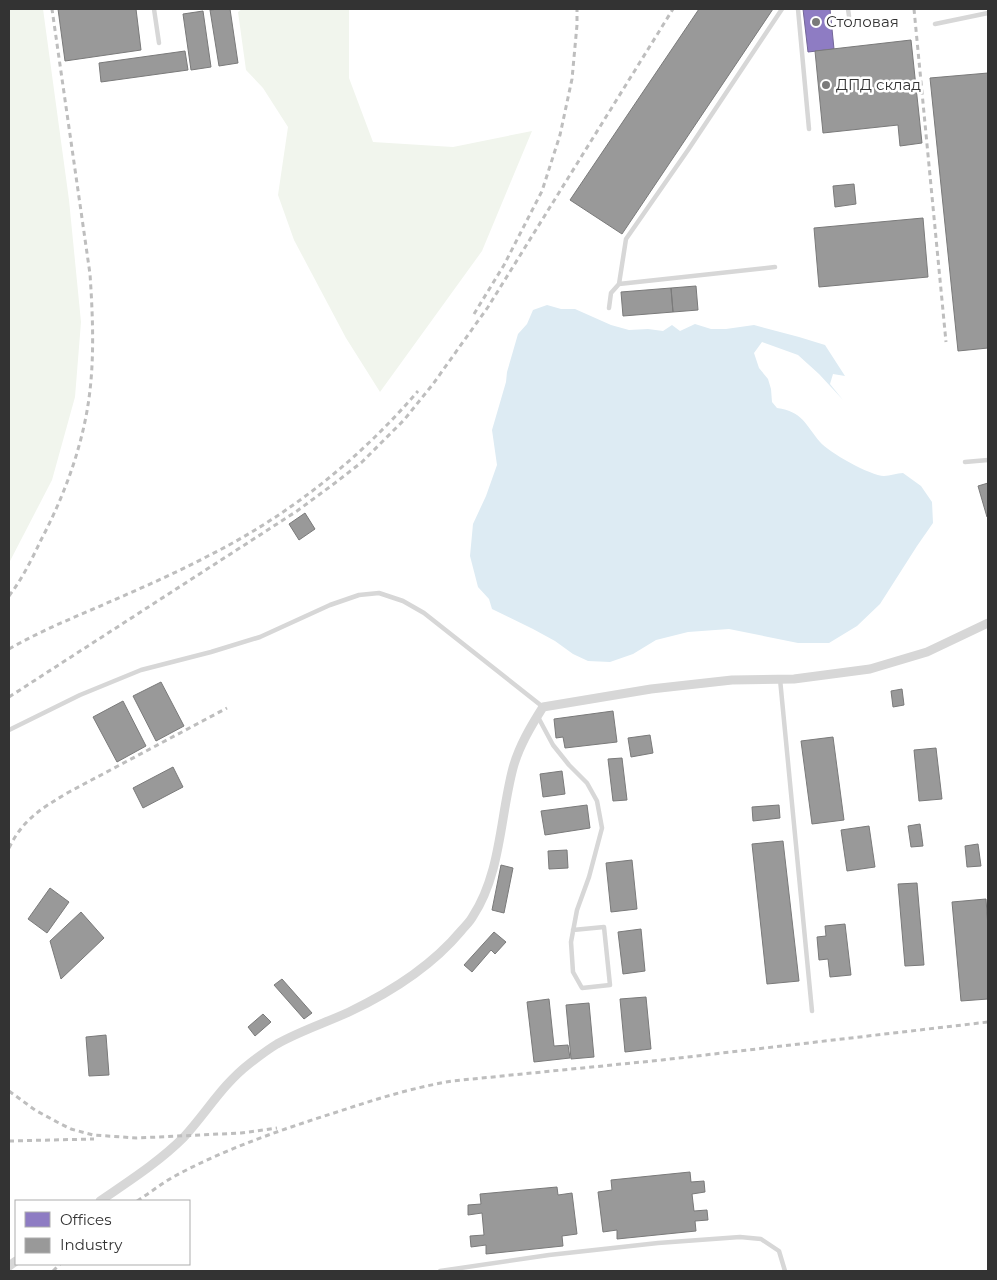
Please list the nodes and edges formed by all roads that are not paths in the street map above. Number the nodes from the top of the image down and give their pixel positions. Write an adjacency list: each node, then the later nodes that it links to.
1 (154, 9): 8 (lane)
2 (782, 9): 11 (lane)
3 (798, 9): 9 (lane)
4 (848, 9): 6 (lane)
5 (988, 14): 7 (lane)
6 (849, 16)
7 (935, 24)
8 (159, 43)
9 (809, 130)
10 (775, 266): 11 (lane)
11 (619, 284): 12 (lane)
12 (609, 308)
13 (988, 460): 14 (lane)
14 (965, 462)
15 (988, 624): 16 (street)
16 (780, 679): 17 (street); 21 (lane)
17 (543, 707): 18 (street); 19 (lane)
18 (537, 715): 20 (lane); 22 (street)
19 (9, 730)
20 (574, 930): 20 (lane)
21 (812, 1011)
22 (101, 1200)
23 (440, 1271): 24 (lane)
24 (785, 1271)

